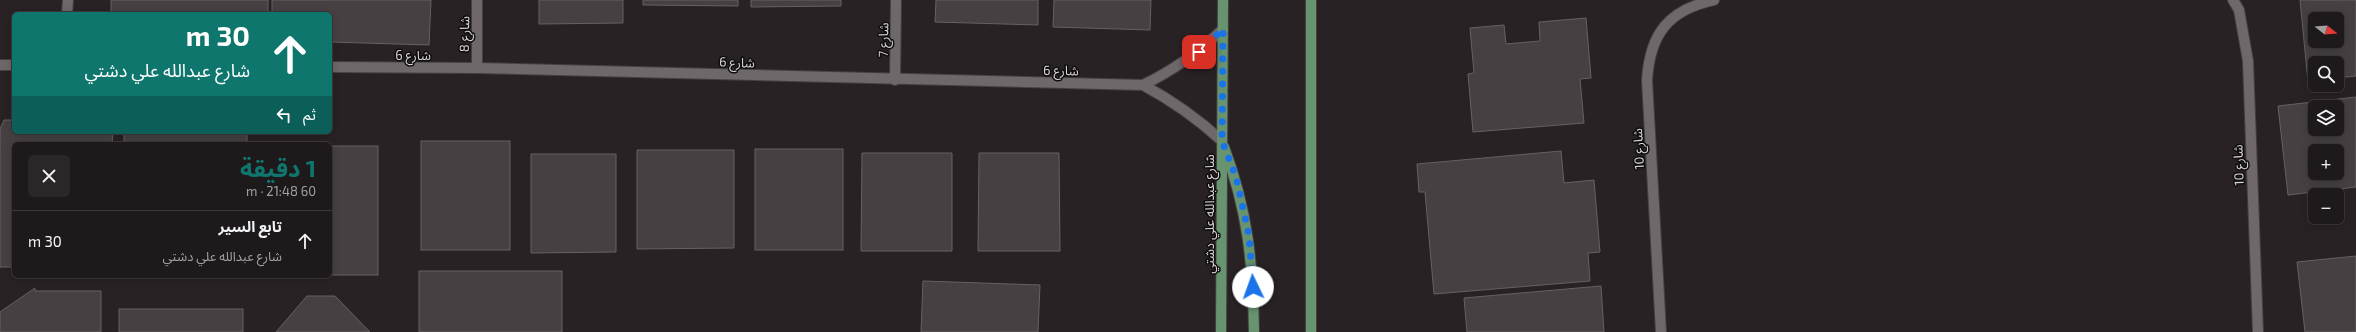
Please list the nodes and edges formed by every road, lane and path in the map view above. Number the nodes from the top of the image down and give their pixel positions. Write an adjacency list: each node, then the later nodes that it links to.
1 (68, 0): 8 (street)
2 (477, 0): 13 (street, شارع 8)
3 (896, 0): 14 (street, شارع 7)
4 (1223, 0): 9 (main road, شارع عبدالله علي دشتي)
5 (1311, 0): 19 (main road)
6 (1714, 0): 20 (street, شارع 10)
7 (2233, 0): 21 (street, شارع 10)
8 (67, 12)
9 (1223, 29): 15 (street, شارع 6); 16 (main road, شارع عبدالله علي دشتي)
10 (0, 64): 11 (street)
11 (12, 65)
12 (332, 67): 13 (street, شارع 6)
13 (477, 68): 14 (street, شارع 6)
14 (895, 80): 15 (street, شارع 6)
15 (1143, 85): 16 (street, شارع 6)
16 (1222, 141): 17 (main road, شارع عبدالله علي دشتي); 18 (main road)
17 (1221, 332)
18 (1254, 332)
19 (1311, 332)
20 (1661, 332)
21 (2258, 332)

